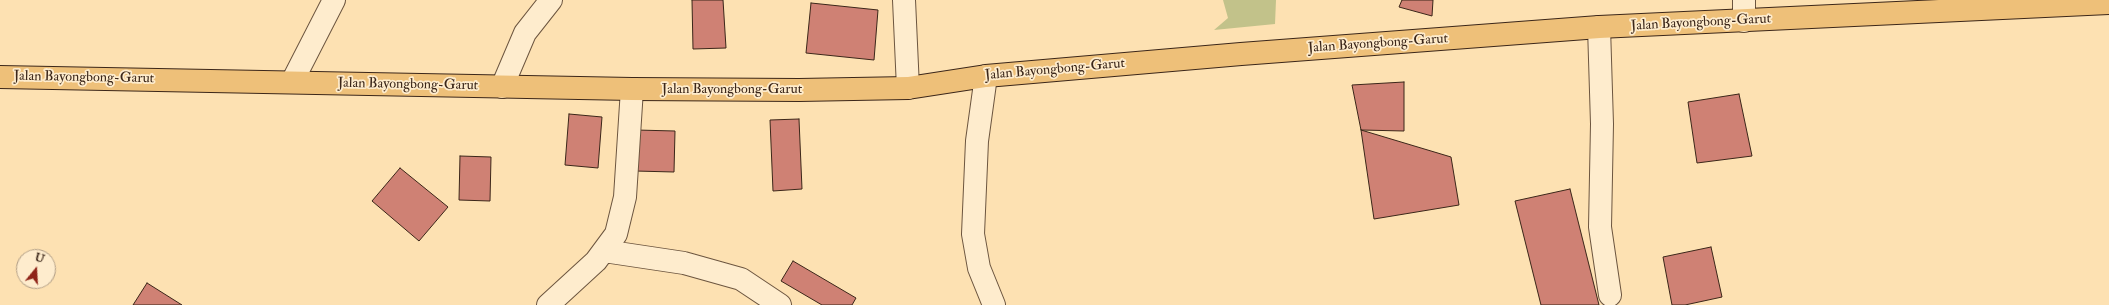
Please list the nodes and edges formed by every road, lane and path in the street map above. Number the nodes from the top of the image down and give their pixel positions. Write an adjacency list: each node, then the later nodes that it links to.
1 (334, 0): 9 (street)
2 (551, 0): 10 (street)
3 (904, 0): 11 (street)
4 (2109, 3): 5 (main road, Jalan Bayongbong-Garut)
5 (1744, 10): 6 (main road, Jalan Bayongbong-Garut)
6 (1599, 27): 7 (main road, Jalan Bayongbong-Garut); 14 (street)
7 (986, 76): 11 (main road, Jalan Bayongbong-Garut); 17 (street)
8 (0, 77): 9 (main road, Jalan Bayongbong-Garut)
9 (292, 82): 10 (main road, Jalan Bayongbong-Garut)
10 (502, 87): 12 (main road, Jalan Bayongbong-Garut)
11 (908, 88): 12 (main road, Jalan Bayongbong-Garut)
12 (632, 89): 13 (street)
13 (604, 251): 15 (street); 16 (street)
14 (1610, 295)
15 (548, 305)
16 (780, 305)
17 (994, 305)

